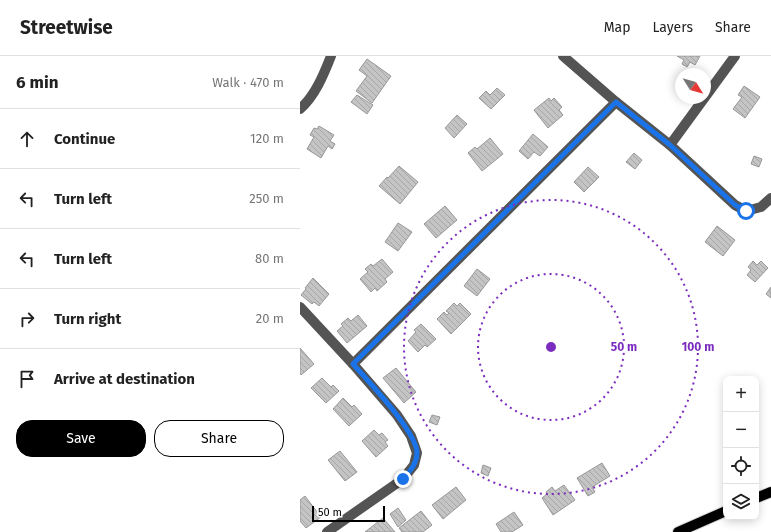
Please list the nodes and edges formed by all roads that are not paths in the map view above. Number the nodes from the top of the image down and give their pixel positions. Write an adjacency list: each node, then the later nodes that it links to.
1 (331, 56): 5 (street)
2 (563, 56): 4 (street)
3 (735, 56): 6 (street)
4 (616, 102): 6 (street); 9 (street)
5 (300, 109)
6 (670, 145): 7 (street)
7 (771, 198)
8 (300, 307): 9 (street)
9 (353, 364): 13 (street)
10 (771, 492): 11 (main road)
11 (759, 497)
12 (723, 511): 14 (main road)
13 (327, 532)
14 (678, 532)

